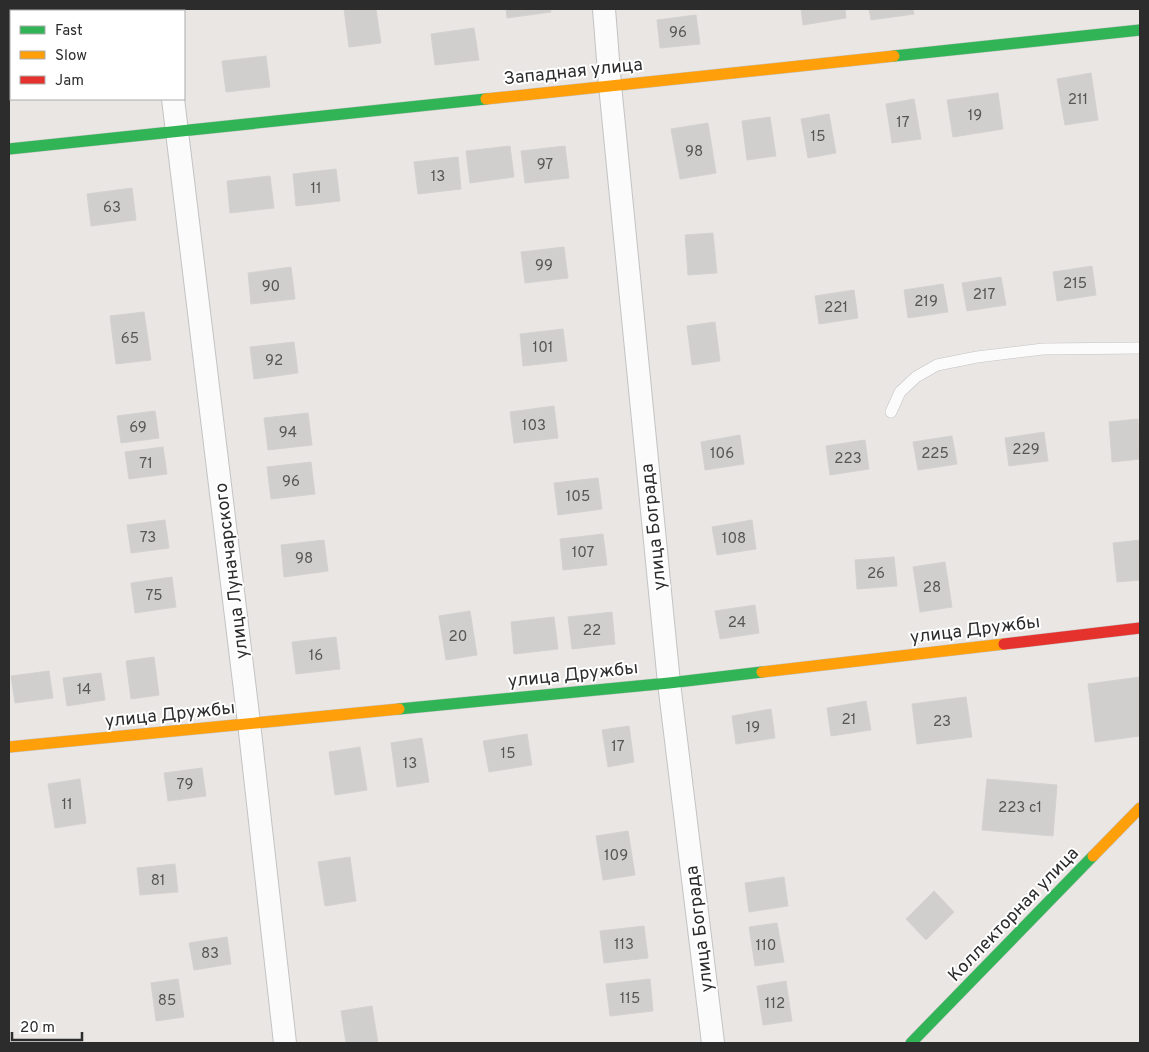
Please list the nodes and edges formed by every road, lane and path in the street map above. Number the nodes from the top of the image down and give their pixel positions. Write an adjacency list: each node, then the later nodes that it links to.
1 (604, 9): 3 (street, улица Бограда)
2 (1140, 30): 3 (street, Западная улица)
3 (610, 85): 5 (street, Западная улица); 10 (street, улица Бограда)
4 (173, 100): 5 (street, улица Луначарского)
5 (177, 131): 6 (street, Западная улица); 11 (street, улица Луначарского)
6 (9, 149)
7 (1140, 348): 8 (lane)
8 (891, 412)
9 (1140, 628): 10 (street, улица Дружбы)
10 (669, 683): 11 (street, улица Дружбы); 15 (street, улица Бограда)
11 (249, 723): 12 (street, улица Дружбы); 14 (street, улица Луначарского)
12 (9, 747)
13 (1140, 808): 16 (street, Коллекторная улица)
14 (285, 1043)
15 (713, 1043)
16 (911, 1043)

